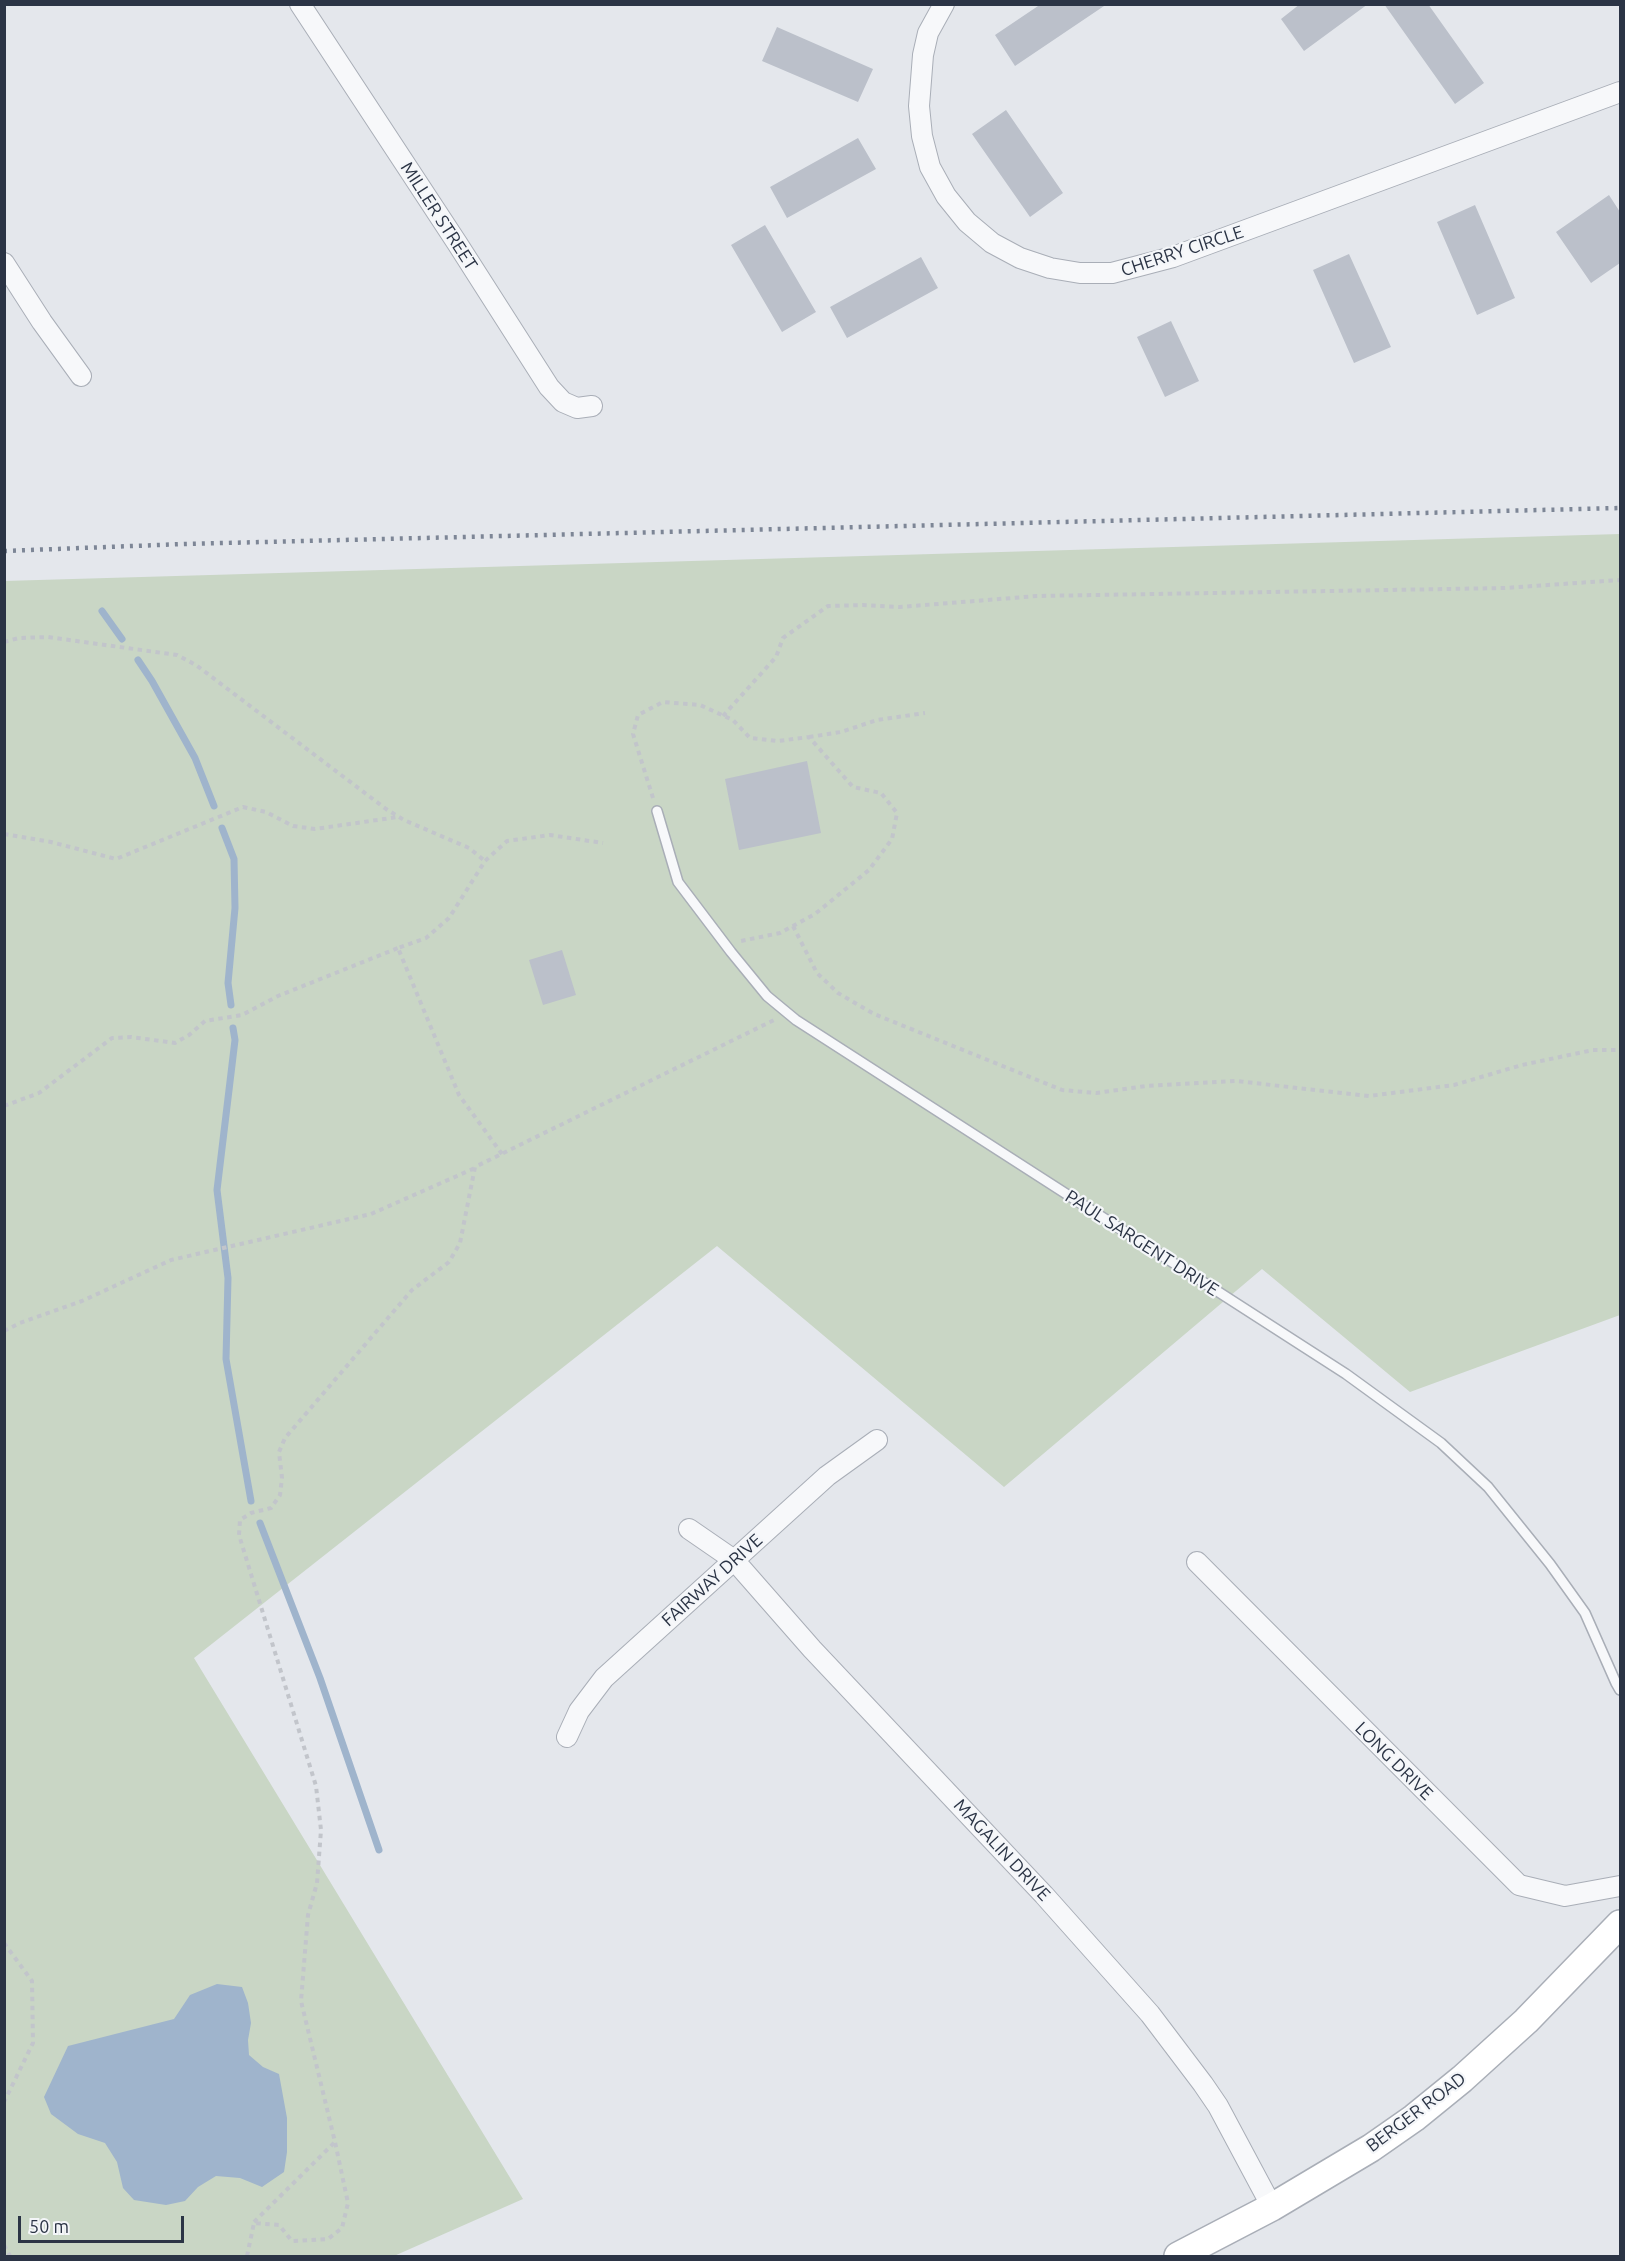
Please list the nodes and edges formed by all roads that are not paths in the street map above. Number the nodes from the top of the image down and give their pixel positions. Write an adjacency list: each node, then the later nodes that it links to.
1 (300, 4): 6 (street, MILLER STREET)
2 (944, 4): 3 (street, CHERRY CIRCLE)
3 (1620, 92)
4 (4, 263): 5 (street)
5 (81, 376)
6 (592, 406)
7 (657, 810): 12 (lane, PAUL SARGENT DRIVE)
8 (877, 1440): 10 (street, FAIRWAY DRIVE)
9 (690, 1529): 10 (street, MAGALIN DRIVE)
10 (734, 1560): 13 (street, FAIRWAY DRIVE); 16 (street, MAGALIN DRIVE)
11 (1197, 1562): 14 (street, LONG DRIVE)
12 (1620, 1690)
13 (567, 1737)
14 (1620, 1886)
15 (1620, 1924): 16 (street, BERGER ROAD)
16 (1272, 2206): 17 (street, BERGER ROAD)
17 (1178, 2256)

